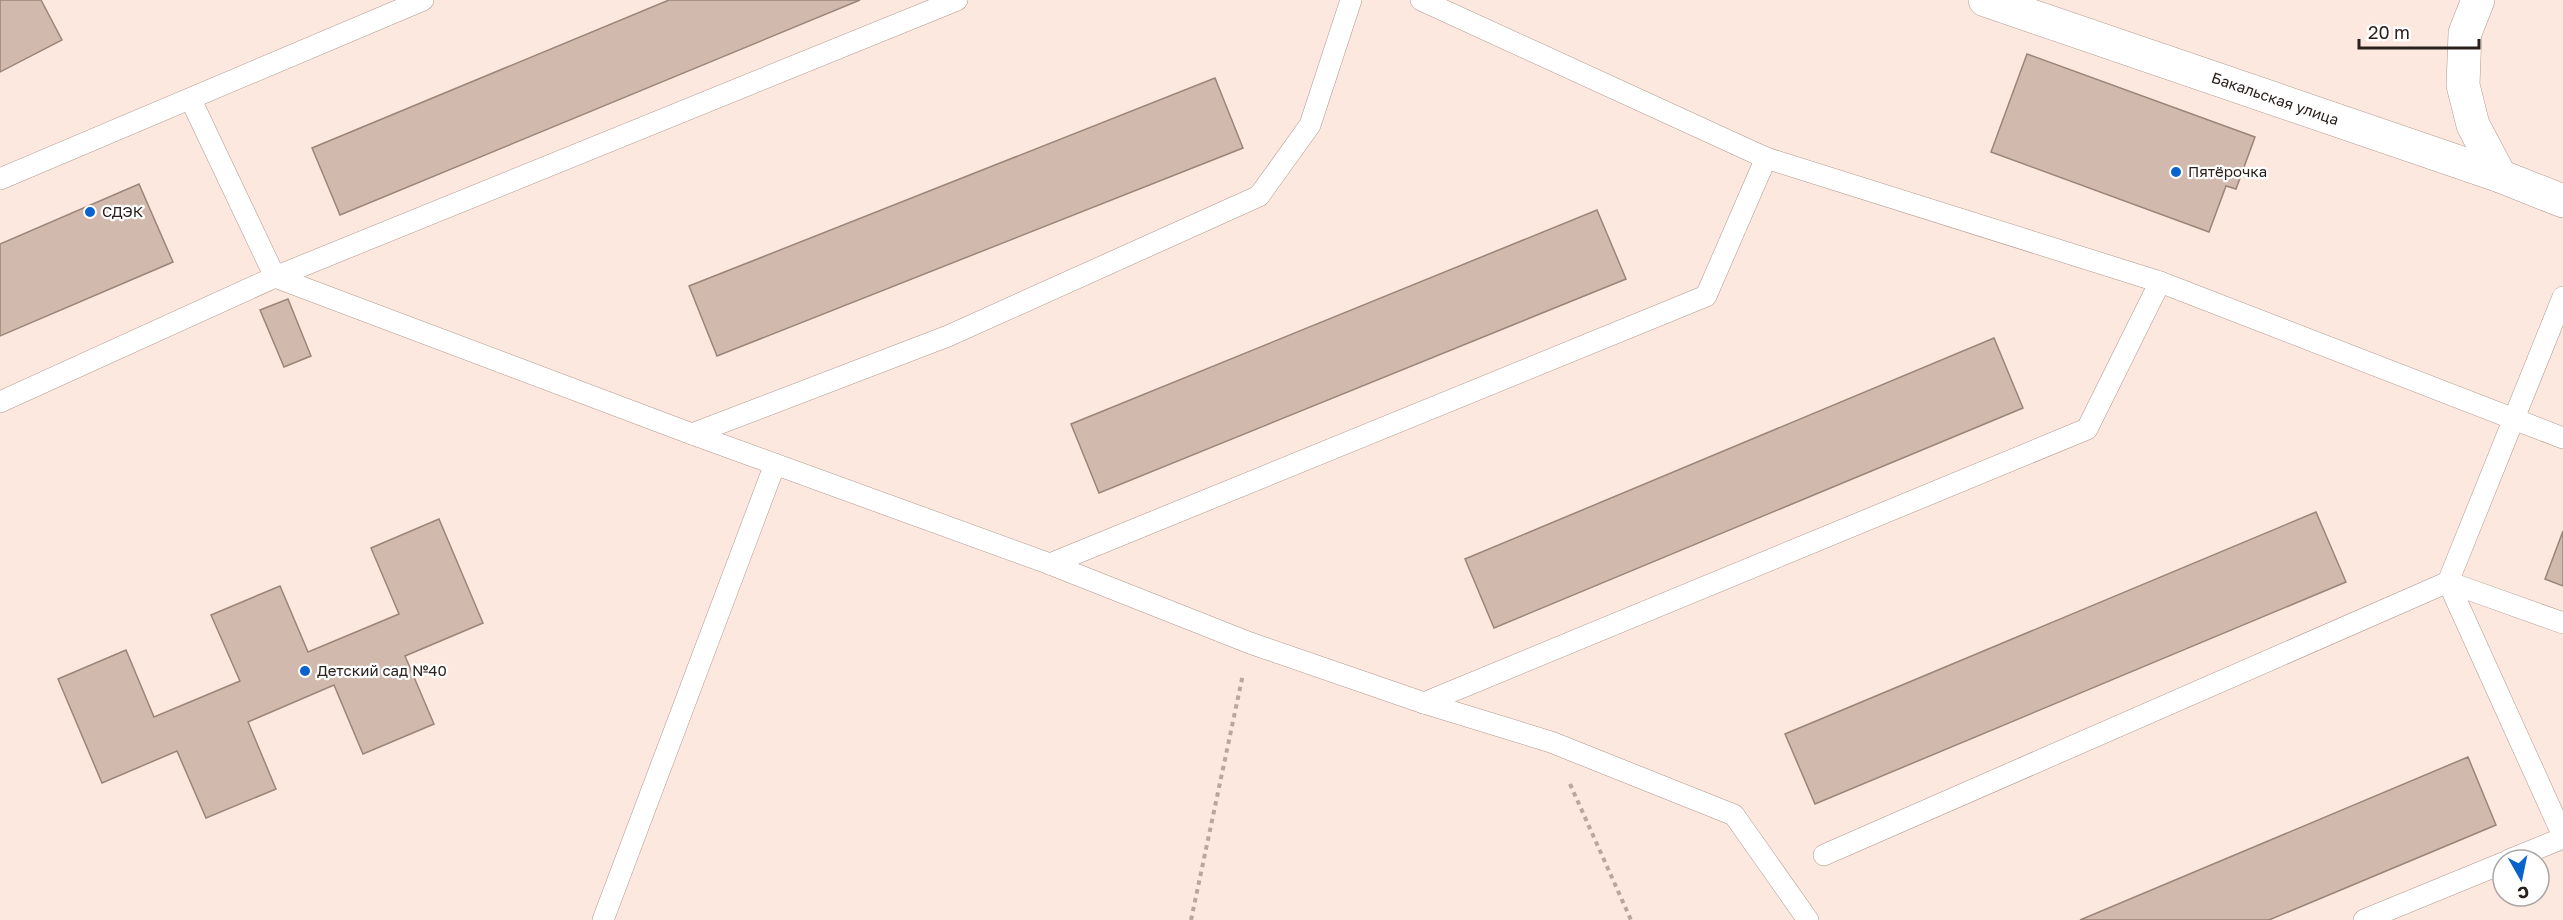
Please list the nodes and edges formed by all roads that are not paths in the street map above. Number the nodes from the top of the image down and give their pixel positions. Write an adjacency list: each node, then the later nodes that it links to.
1 (423, 0): 7 (lane)
2 (957, 0): 12 (lane)
3 (1351, 0): 17 (lane)
4 (1422, 0): 8 (lane)
5 (1985, 0): 9 (main road, Бакальская улица)
6 (2478, 0): 9 (main road)
7 (191, 99): 10 (lane); 12 (lane)
8 (1766, 158): 13 (lane); 20 (lane)
9 (2500, 176): 11 (main road, Бакальская улица)
10 (0, 179)
11 (2563, 201)
12 (275, 277): 15 (lane); 17 (lane)
13 (2160, 282): 16 (lane); 23 (lane)
14 (2563, 297): 16 (lane)
15 (0, 402)
16 (2512, 420): 18 (lane); 21 (lane)
17 (692, 434): 19 (lane)
18 (2563, 438)
19 (775, 464): 20 (lane); 28 (lane)
20 (1050, 564): 23 (lane)
21 (2448, 582): 22 (lane); 24 (lane); 26 (lane)
22 (2563, 623)
23 (1424, 703): 29 (lane)
24 (2563, 837): 25 (lane)
25 (2537, 848)
26 (1824, 855)
27 (2491, 867): 30 (lane)
28 (603, 920)
29 (1808, 920)
30 (2364, 920)

